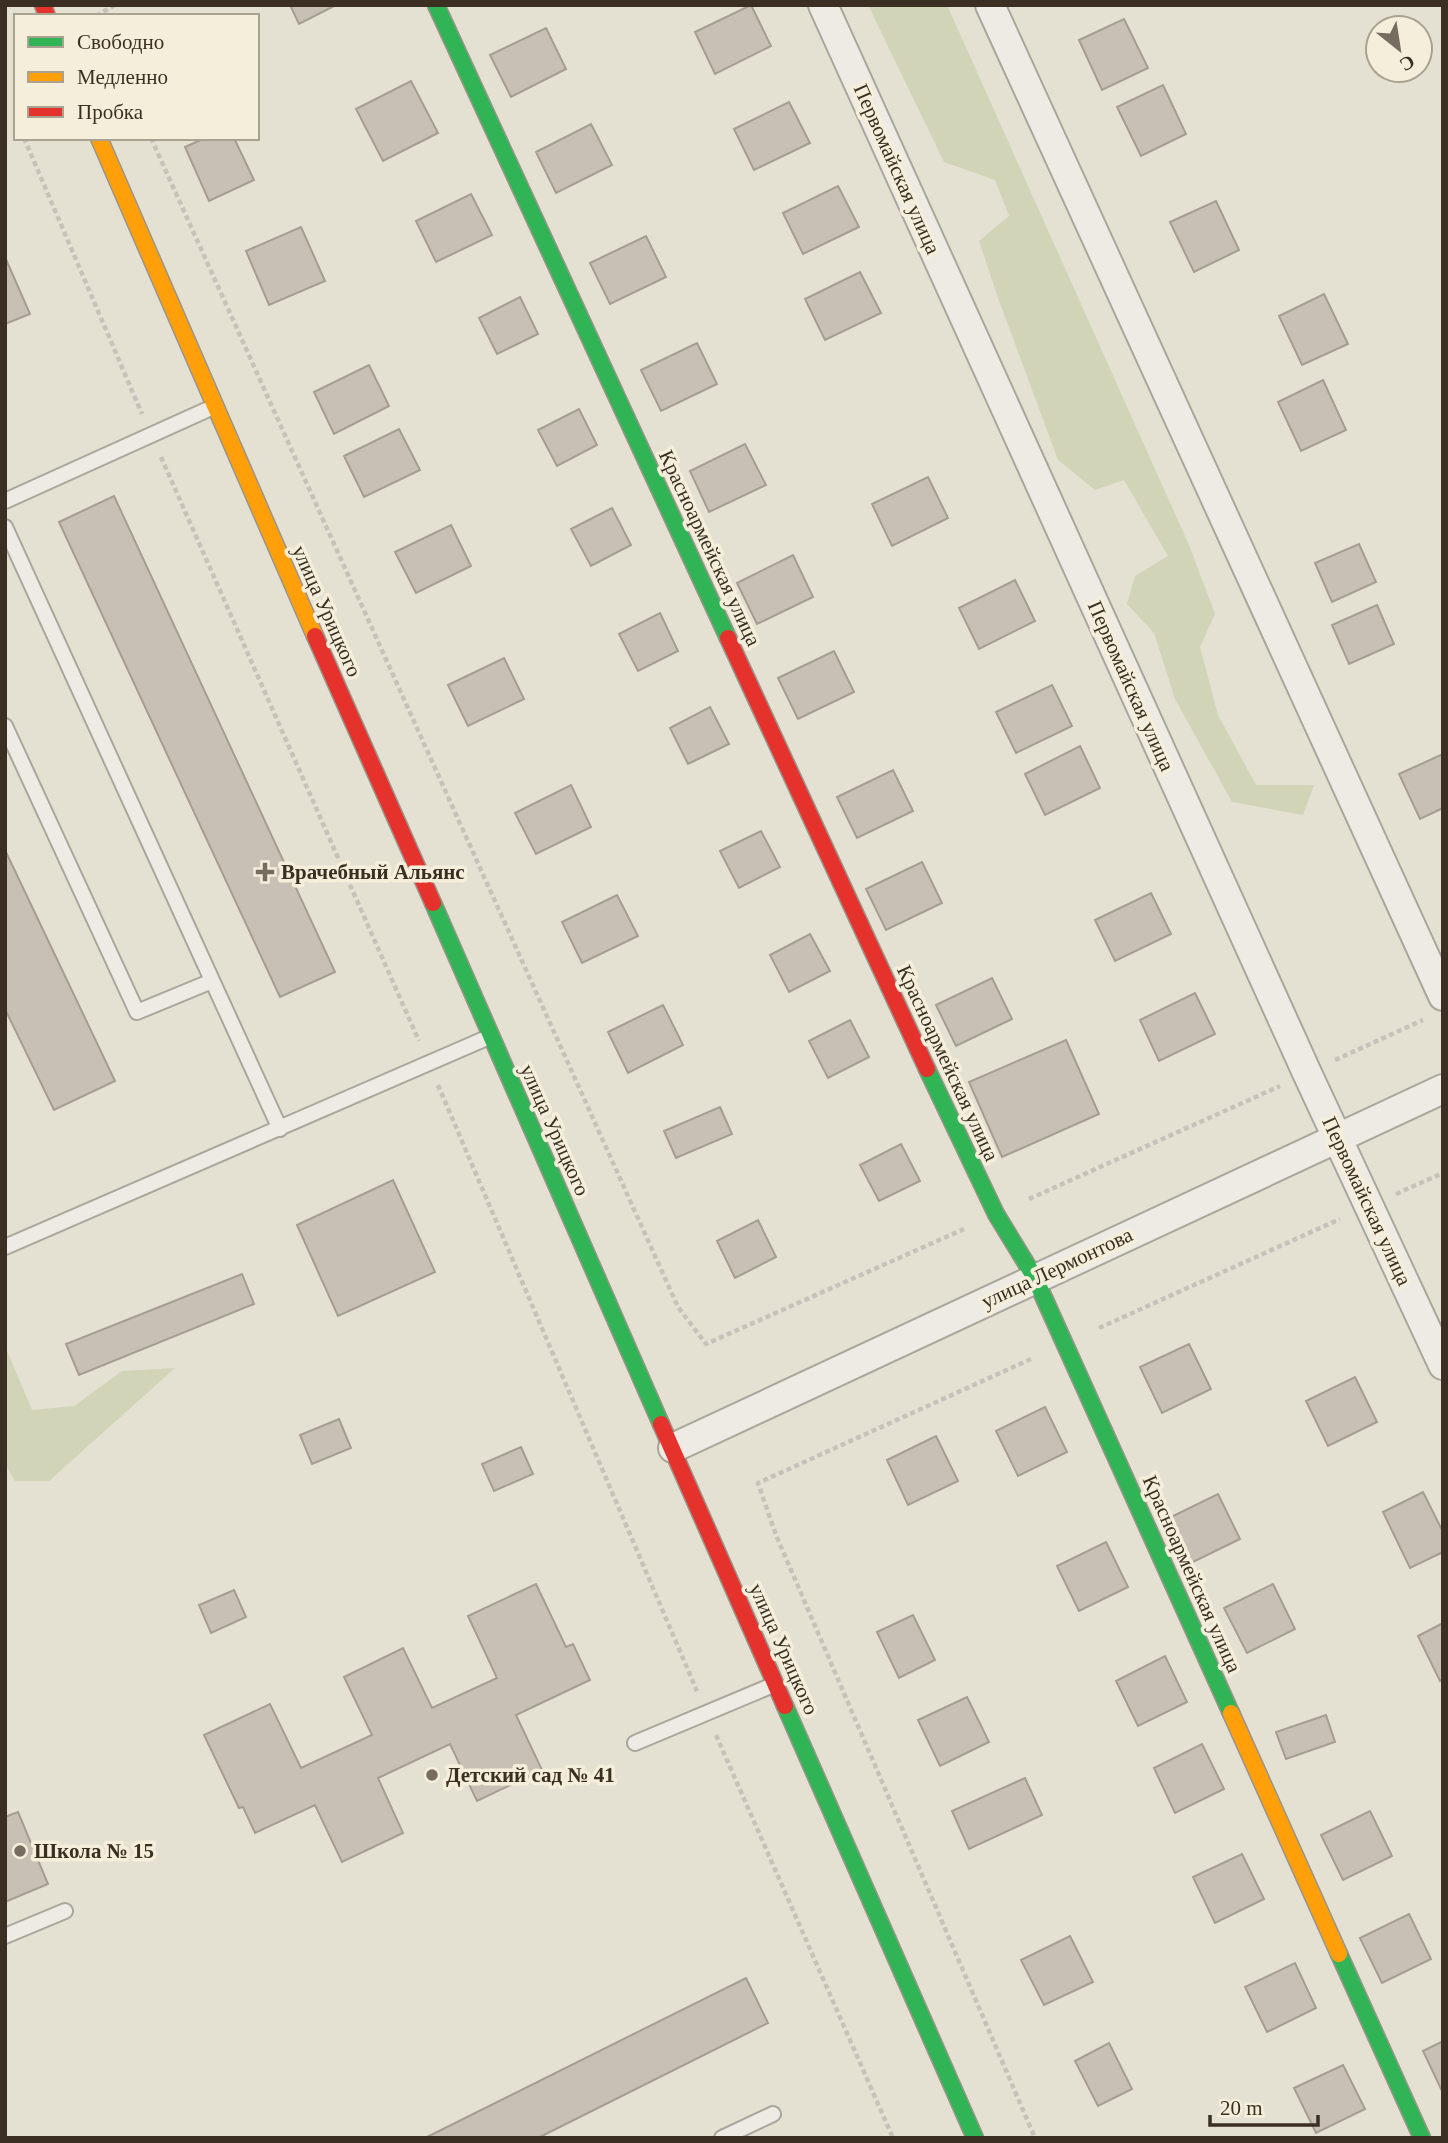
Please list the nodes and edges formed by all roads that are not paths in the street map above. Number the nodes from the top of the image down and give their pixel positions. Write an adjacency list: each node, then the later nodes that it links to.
1 (436, 5): 16 (street, Красноармейская улица)
2 (823, 5): 14 (street, Первомайская улица)
3 (990, 5): 10 (street)
4 (100, 140): 5 (street, улица Урицкого)
5 (214, 406): 6 (lane); 11 (street, улица Урицкого)
6 (5, 501)
7 (5, 527): 9 (lane)
8 (5, 726): 9 (lane)
9 (212, 981): 13 (lane)
10 (1437, 1006)
11 (490, 1037): 13 (lane); 18 (street, улица Урицкого)
12 (1443, 1089): 14 (street, улица Лермонтова)
13 (280, 1129): 15 (lane)
14 (1339, 1138): 16 (street, улица Лермонтова); 17 (street, Первомайская улица)
15 (5, 1247)
16 (1035, 1278): 18 (street, улица Лермонтова); 26 (street, Красноармейская улица)
17 (1443, 1365)
18 (673, 1448): 19 (street, улица Урицкого)
19 (776, 1684): 20 (lane); 25 (street, улица Урицкого)
20 (635, 1743)
21 (65, 1910): 22 (lane)
22 (5, 1936)
23 (773, 2114): 24 (lane)
24 (722, 2138)
25 (975, 2138)
26 (1422, 2138)

